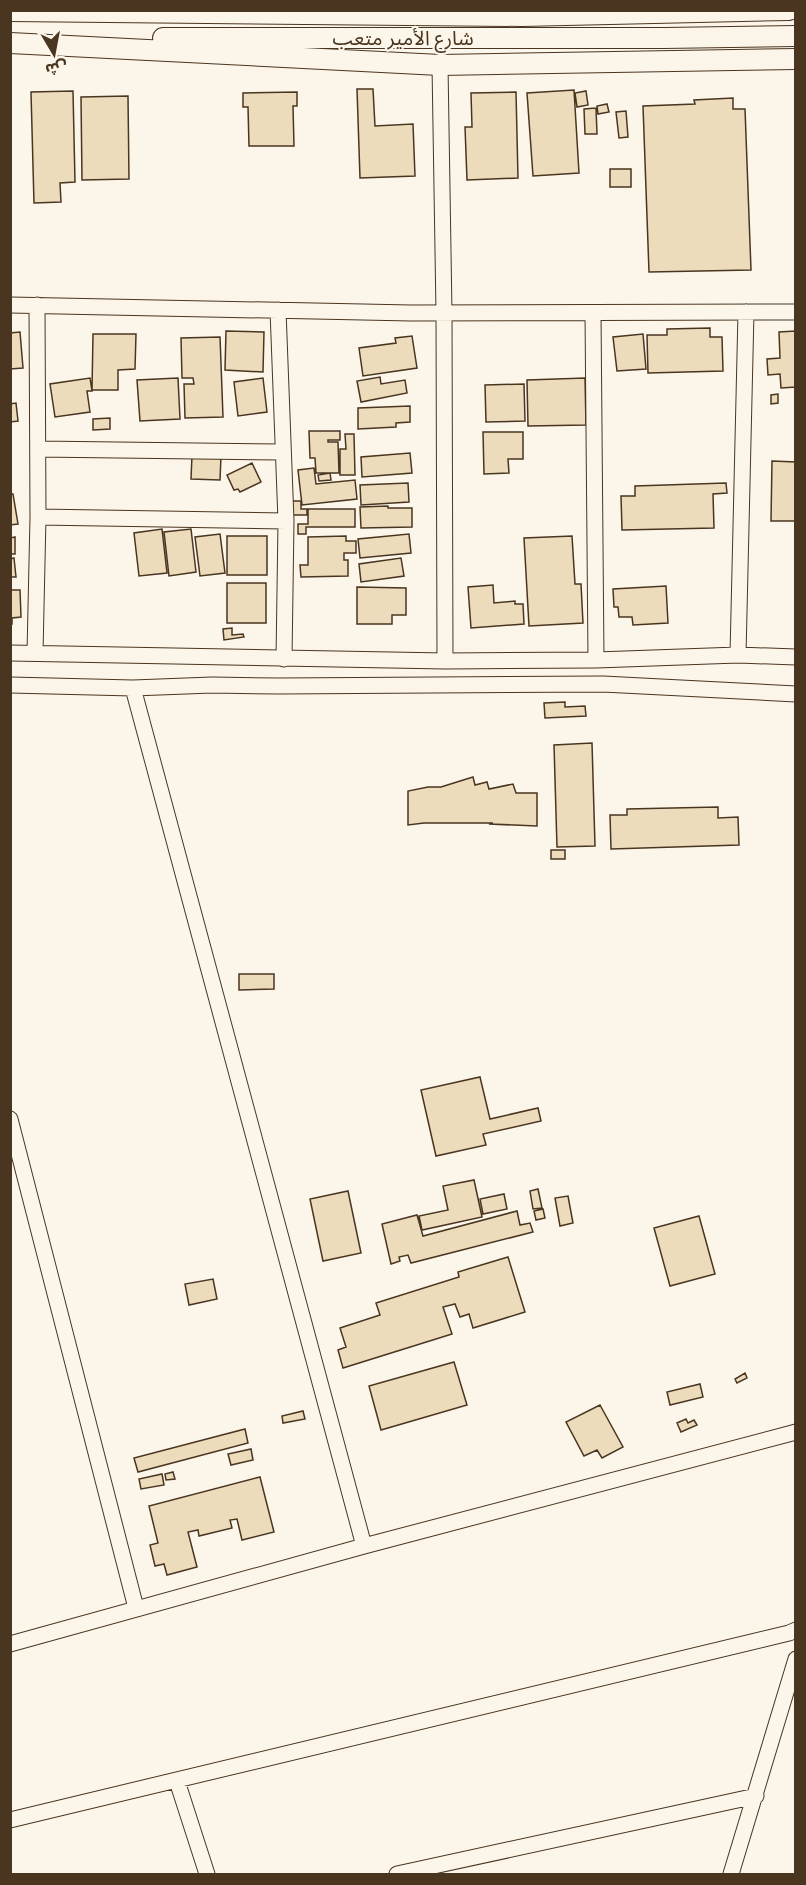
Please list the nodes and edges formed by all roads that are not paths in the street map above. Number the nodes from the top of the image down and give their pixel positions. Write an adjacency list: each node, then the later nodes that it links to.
1 (789, 10): 2 (main road, شارع الأمير متعب)
2 (10, 11)
3 (795, 36): 4 (main road, شارع الأمير متعب)
4 (10, 41): 6 (main road)
5 (791, 63): 6 (main road)
6 (440, 65): 12 (street)
7 (10, 305): 8 (street)
8 (37, 305): 9 (street); 14 (street)
9 (278, 310): 12 (street); 15 (street)
10 (746, 312): 11 (street); 13 (street); 20 (street)
11 (795, 312)
12 (444, 313): 13 (street); 24 (street)
13 (593, 313): 23 (street)
14 (38, 449): 15 (street); 16 (street)
15 (283, 452): 17 (street)
16 (38, 517): 17 (street); 19 (street)
17 (286, 521): 22 (street)
18 (10, 653): 19 (street)
19 (35, 653): 22 (street)
20 (738, 656): 21 (street); 23 (street)
21 (795, 657)
22 (284, 659): 24 (street)
23 (596, 660): 24 (street)
24 (445, 661)
25 (10, 685): 26 (street)
26 (133, 688): 27 (street); 30 (street)
27 (795, 694)
28 (10, 1119): 31 (street)
29 (795, 1432): 30 (street)
30 (364, 1546): 31 (street)
31 (136, 1608): 33 (street)
32 (795, 1630): 35 (street)
33 (10, 1644)
34 (795, 1659): 36 (street)
35 (177, 1781): 37 (street); 38 (street)
36 (756, 1796): 39 (street); 40 (street)
37 (10, 1820)
38 (207, 1875)
39 (397, 1875)
40 (731, 1875)

